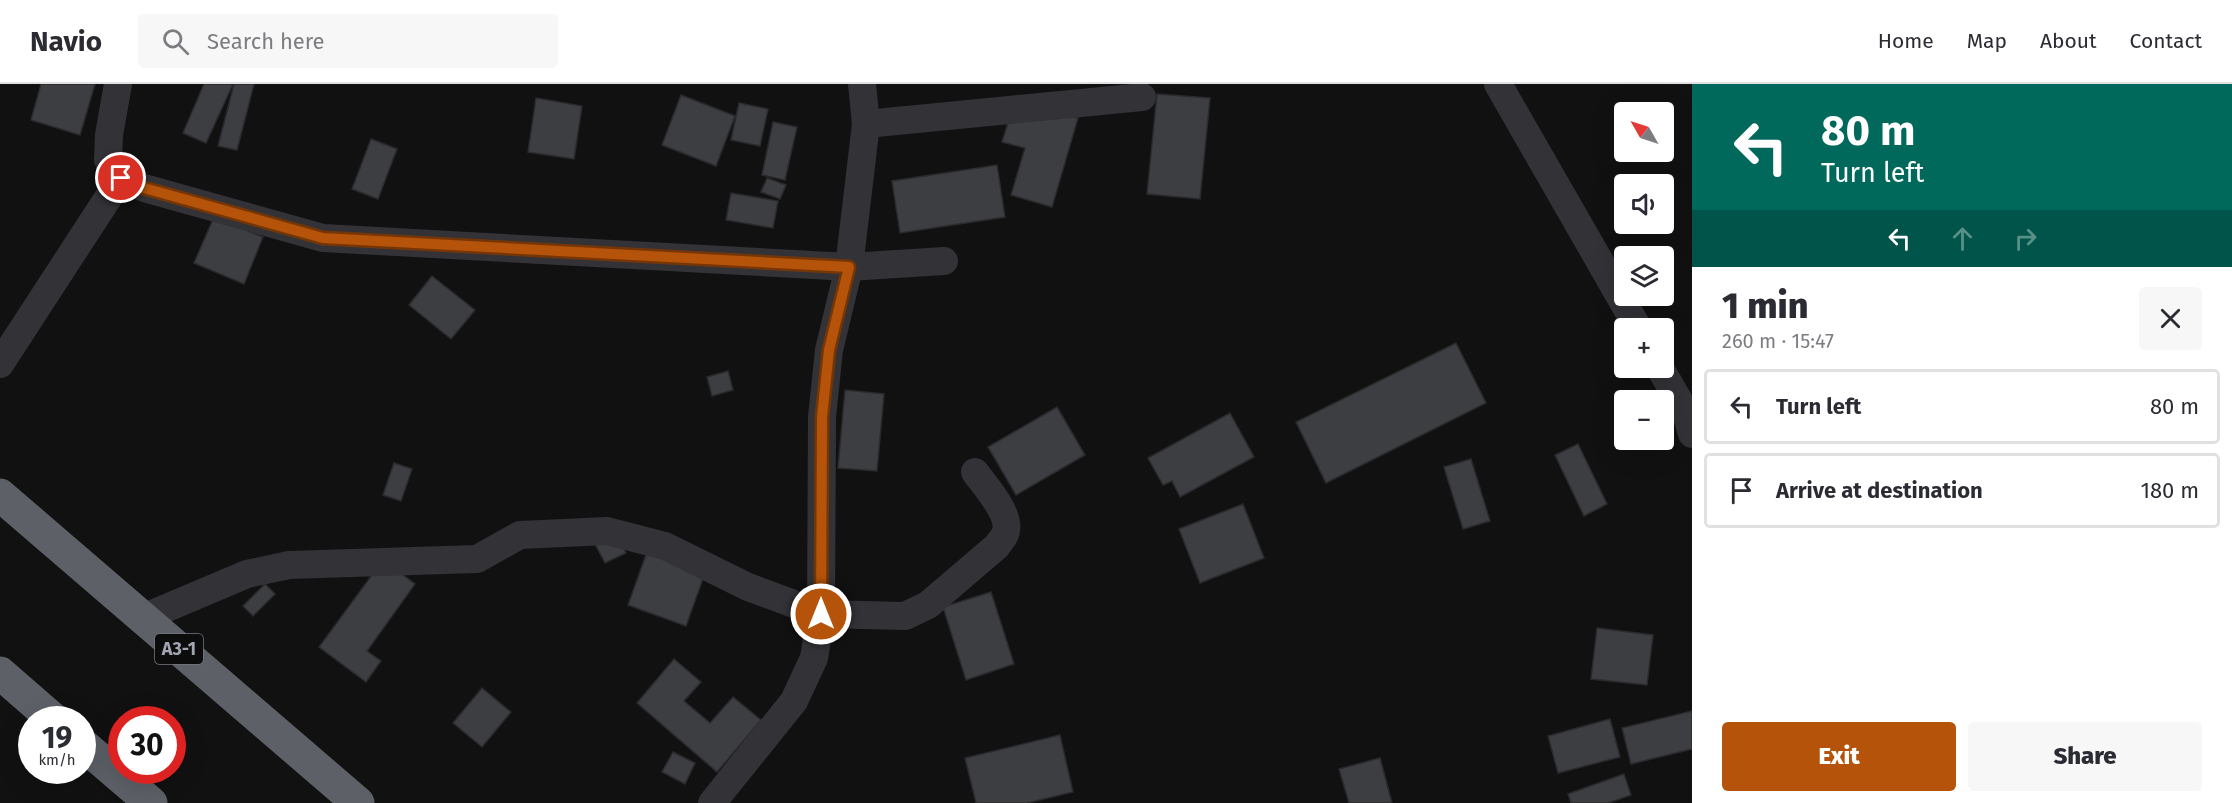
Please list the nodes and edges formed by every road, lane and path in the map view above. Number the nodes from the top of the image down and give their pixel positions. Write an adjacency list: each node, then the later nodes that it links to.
1 (118, 84): 6 (street)
2 (861, 84): 5 (street)
3 (1498, 84): 9 (street)
4 (1142, 97): 5 (street)
5 (866, 124): 8 (street)
6 (121, 178): 8 (street); 10 (street)
7 (944, 261): 8 (street)
8 (849, 267): 15 (street)
9 (1632, 318)
10 (0, 364)
11 (1666, 378): 12 (street)
12 (1692, 434)
13 (975, 472): 15 (street)
14 (0, 495): 16 (highway, A3-1)
15 (821, 614): 16 (street); 22 (street)
16 (143, 618): 21 (highway, A3-1)
17 (0, 673): 18 (highway)
18 (38, 706)
19 (96, 756): 20 (highway)
20 (151, 803)
21 (358, 803)
22 (712, 803)

